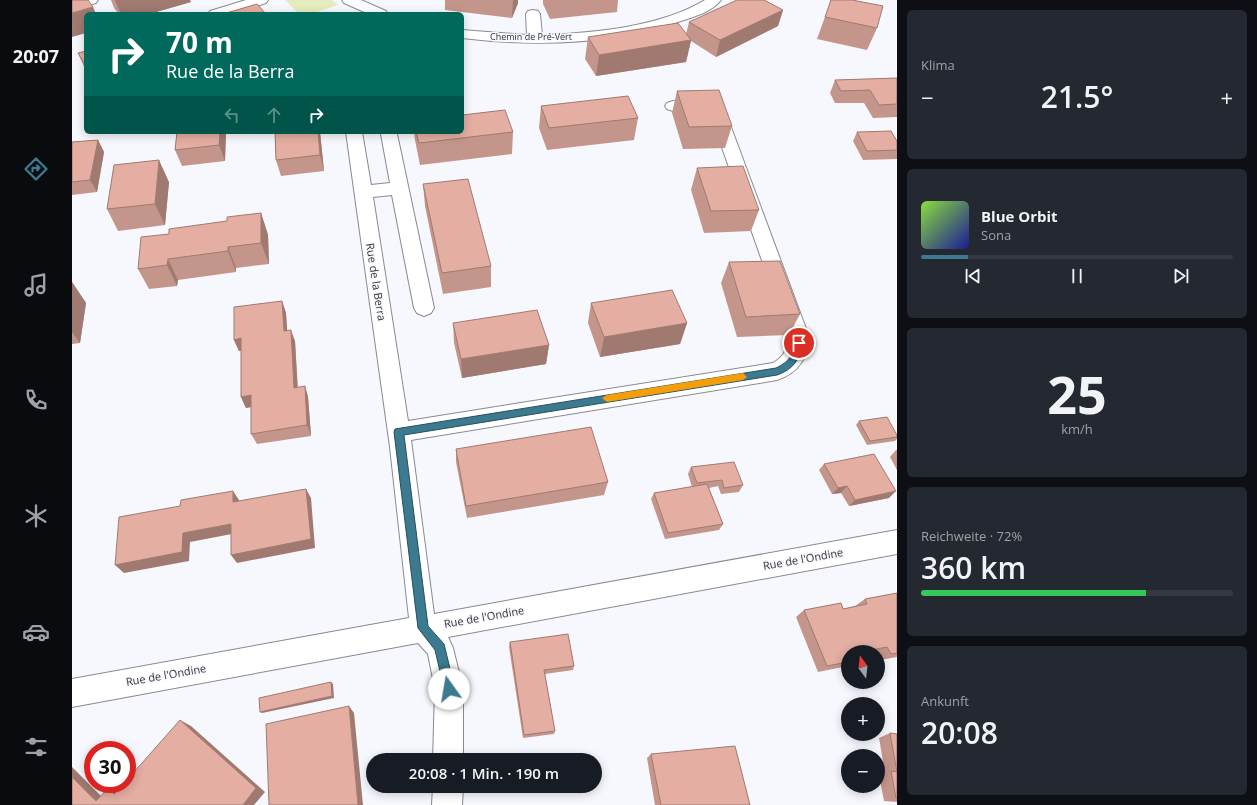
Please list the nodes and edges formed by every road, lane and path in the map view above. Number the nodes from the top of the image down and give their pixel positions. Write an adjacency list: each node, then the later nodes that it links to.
1 (91, 0): 5 (street)
2 (261, 0): 6 (street)
3 (349, 0): 7 (street)
4 (714, 0): 10 (street, Chemin de Pré-Vert)
5 (72, 5)
6 (222, 12)
7 (376, 12)
8 (533, 14): 10 (street)
9 (464, 34): 10 (street, Chemin de Pré-Vert)
10 (535, 39)
11 (673, 106): 16 (street)
12 (374, 135): 13 (street); 14 (street, Rue de la Berra)
13 (399, 188): 14 (street); 15 (street)
14 (363, 192): 16 (street, Rue de la Berra)
15 (424, 308)
16 (399, 432): 18 (street, Rue de la Berra)
17 (897, 542): 18 (street, Rue de l'Ondine)
18 (423, 628): 19 (street, Rue de l'Ondine); 20 (street)
19 (72, 693)
20 (448, 753)
21 (448, 793): 22 (street)
22 (447, 805)

